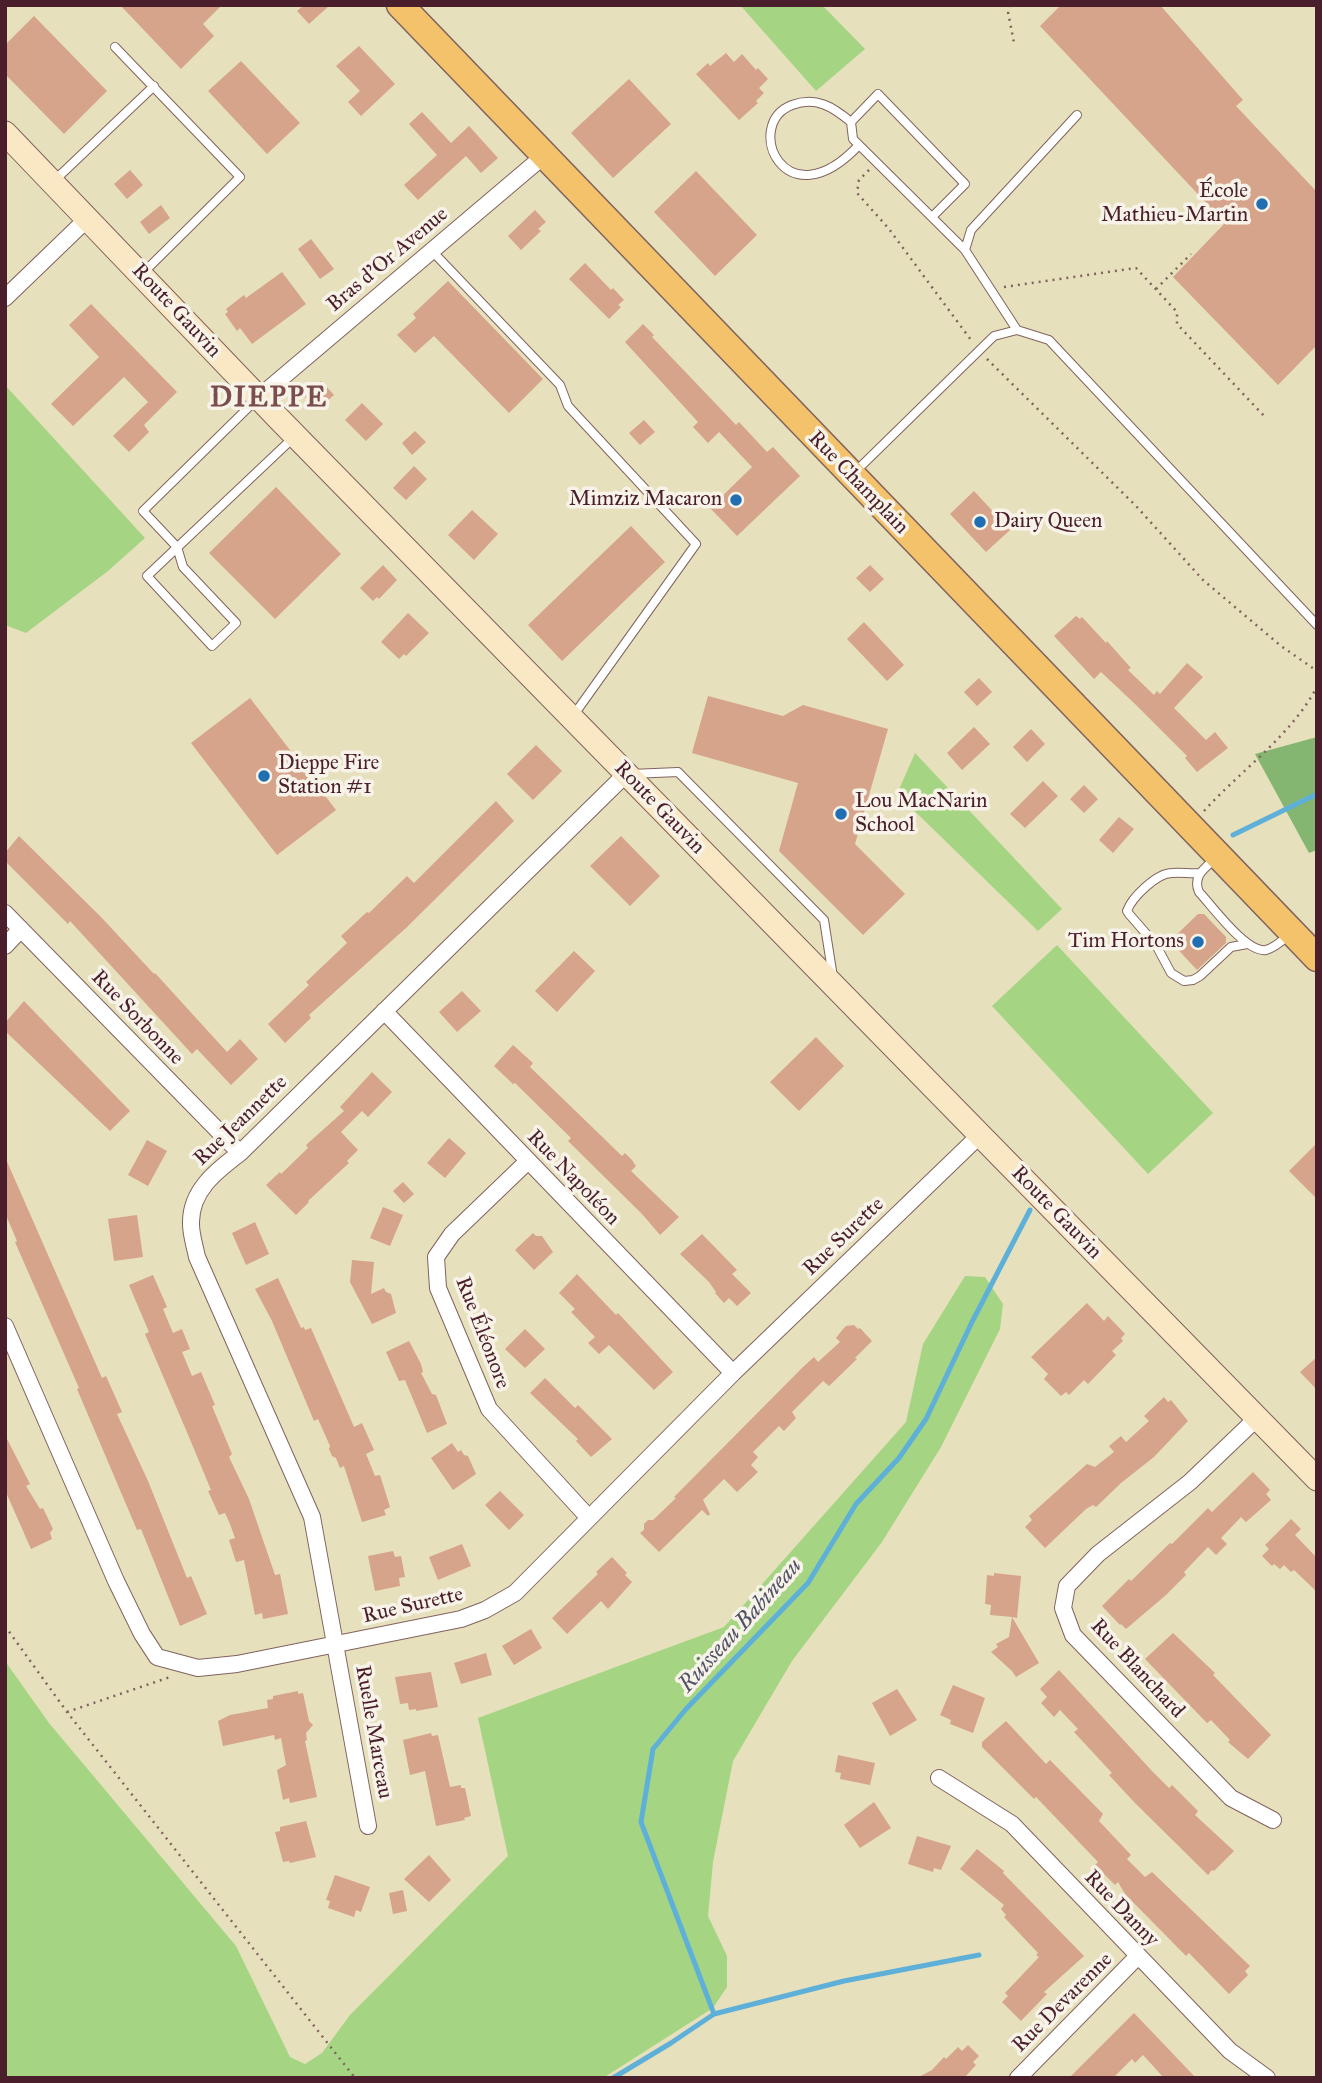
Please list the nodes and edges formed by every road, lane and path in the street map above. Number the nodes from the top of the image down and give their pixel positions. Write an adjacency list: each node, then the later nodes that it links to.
1 (400, 5): 10 (main road, Rue Champlain)
2 (1009, 5): 3 (path)
3 (1013, 43)
4 (115, 47): 5 (lane)
5 (154, 86): 12 (lane); 18 (lane)
6 (1077, 115): 15 (lane)
7 (851, 122): 9 (lane); 9 (lane); 13 (lane)
8 (5, 133): 12 (street, Route Gauvin)
9 (859, 145): 11 (lane)
10 (545, 154): 16 (street, Bras d'Or Avenue); 27 (main road, Rue Champlain)
11 (876, 163): 13 (lane); 23 (path)
12 (54, 181): 14 (street, Route Gauvin)
13 (932, 217): 15 (lane)
14 (88, 218): 18 (street, Route Gauvin); 21 (street)
15 (965, 250): 19 (lane)
16 (432, 251): 24 (street, Bras d'Or Avenue); 32 (lane)
17 (1191, 254): 20 (path)
18 (142, 274): 24 (street, Route Gauvin)
19 (990, 289): 20 (path); 22 (lane)
20 (1156, 289): 25 (path)
21 (5, 298)
22 (1017, 330): 23 (lane); 29 (lane)
23 (979, 351): 27 (lane); 30 (path)
24 (258, 398): 26 (street, Route Gauvin); 28 (lane)
25 (1266, 418)
26 (295, 436): 28 (lane); 32 (street, Route Gauvin)
27 (851, 476): 34 (main road, Rue Champlain)
28 (177, 547): 28 (lane)
29 (1317, 625)
30 (1317, 671)
31 (1317, 688): 34 (path)
32 (572, 718): 33 (street, Route Gauvin)
33 (626, 774): 42 (street, Route Gauvin); 42 (lane); 43 (street, Rue Jeannette)
34 (1190, 826): 35 (main road, Rue Champlain)
35 (1209, 864): 38 (main road, Rue Champlain); 39 (lane); 39 (lane)
36 (5, 913): 37 (street, Rue Sorbonne)
37 (21, 929): 40 (street); 45 (street, Rue Sorbonne)
38 (1292, 932): 39 (lane); 41 (main road, Rue Champlain)
39 (1247, 944)
40 (5, 946)
41 (1317, 958)
42 (835, 987): 44 (street, Route Gauvin)
43 (384, 1011): 45 (street, Rue Jeannette); 46 (street, Rue Napoléon)
44 (980, 1136): 48 (street, Rue Surette); 49 (street, Route Gauvin)
45 (240, 1153): 53 (street, Rue Jeannette)
46 (528, 1161): 48 (street, Rue Napoléon); 51 (street, Rue Éléonore)
47 (5, 1326): 54 (street, Rue Surette)
48 (733, 1374): 51 (street, Rue Surette)
49 (1256, 1418): 50 (street, Route Gauvin); 57 (street, Rue Blanchard)
50 (1317, 1479)
51 (589, 1518): 53 (street, Rue Surette)
52 (5, 1626): 55 (path)
53 (336, 1644): 54 (street, Rue Surette); 58 (street, Ruelle Marceau)
54 (198, 1668): 55 (path)
55 (67, 1712): 60 (path)
56 (939, 1779): 59 (street, Rue Danny)
57 (1273, 1820)
58 (368, 1826)
59 (1137, 1957): 61 (street, Rue Devarenne); 62 (street, Rue Danny)
60 (355, 2078)
61 (1018, 2078)
62 (1267, 2078)

